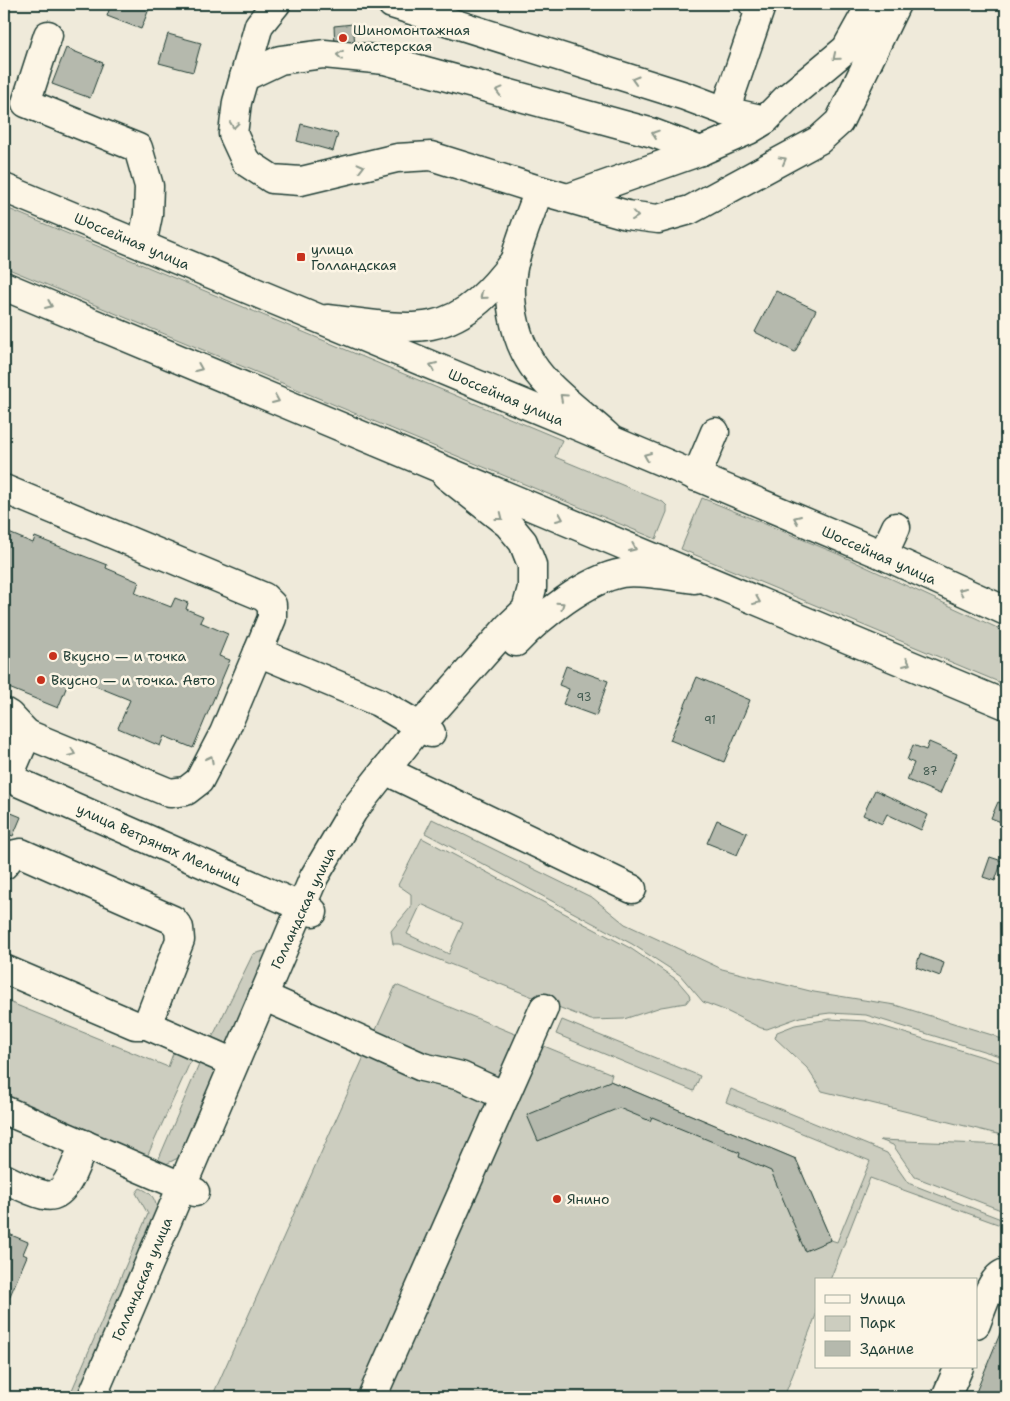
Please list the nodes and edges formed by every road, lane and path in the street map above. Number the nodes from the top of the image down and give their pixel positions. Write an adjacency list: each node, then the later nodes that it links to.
1 (276, 4): 6 (street)
2 (392, 4): 9 (street, one-way to 2)
3 (753, 4): 9 (street)
4 (871, 4): 10 (street, one-way to 10)
5 (896, 4): 14 (street, one-way to 5)
6 (262, 14): 8 (street)
7 (48, 35): 15 (street)
8 (244, 77): 11 (street, one-way to 8); 13 (street, one-way to 13)
9 (725, 111): 10 (street)
10 (765, 120): 11 (street)
11 (701, 151): 14 (street)
12 (4, 188): 15 (street, Шоссейная улица)
13 (539, 190): 14 (street); 16 (street)
14 (568, 198)
15 (142, 245): 18 (street, Шоссейная улица)
16 (515, 260): 18 (street, one-way to 18); 20 (street, one-way to 16)
17 (4, 286): 21 (street, one-way to 21)
18 (316, 318): 20 (street, Шоссейная улица, one-way to 18)
19 (715, 432): 22 (street)
20 (612, 441): 22 (street, Шоссейная улица, one-way to 20)
21 (434, 465): 26 (street, one-way to 26); 31 (street, Голландская улица, one-way to 31)
22 (696, 477): 25 (street, Шоссейная улица, one-way to 22)
23 (4, 489): 28 (street)
24 (896, 527): 25 (street)
25 (883, 555): 27 (street, Шоссейная улица, one-way to 25)
26 (712, 582): 29 (street, one-way to 29); 31 (street, Голландская улица, one-way to 26)
27 (1006, 611)
28 (258, 652): 31 (street); 32 (street, one-way to 28)
29 (1006, 705)
30 (4, 712): 32 (street)
31 (425, 729): 33 (street, Голландская улица)
32 (27, 734): 34 (street)
33 (392, 773): 36 (street); 37 (street, Голландская улица)
34 (6, 777): 37 (street, улица Ветряных Мельниц)
35 (4, 865): 41 (street)
36 (632, 889)
37 (307, 909): 39 (street, Голландская улица)
38 (4, 968): 41 (street)
39 (269, 999): 42 (street, Голландская улица); 43 (street); 47 (street, Голландская улица)
40 (544, 1008): 43 (street)
41 (147, 1025): 42 (street)
42 (234, 1063): 47 (street, Голландская улица)
43 (506, 1096): 53 (street)
44 (4, 1110): 45 (street)
45 (84, 1144): 46 (street); 47 (street)
46 (4, 1178)
47 (188, 1189): 51 (street, Голландская улица); 52 (street, Голландская улица)
48 (1006, 1273): 49 (street)
49 (978, 1319)
50 (958, 1368): 54 (street)
51 (92, 1397)
52 (107, 1397)
53 (372, 1397)
54 (946, 1397)

